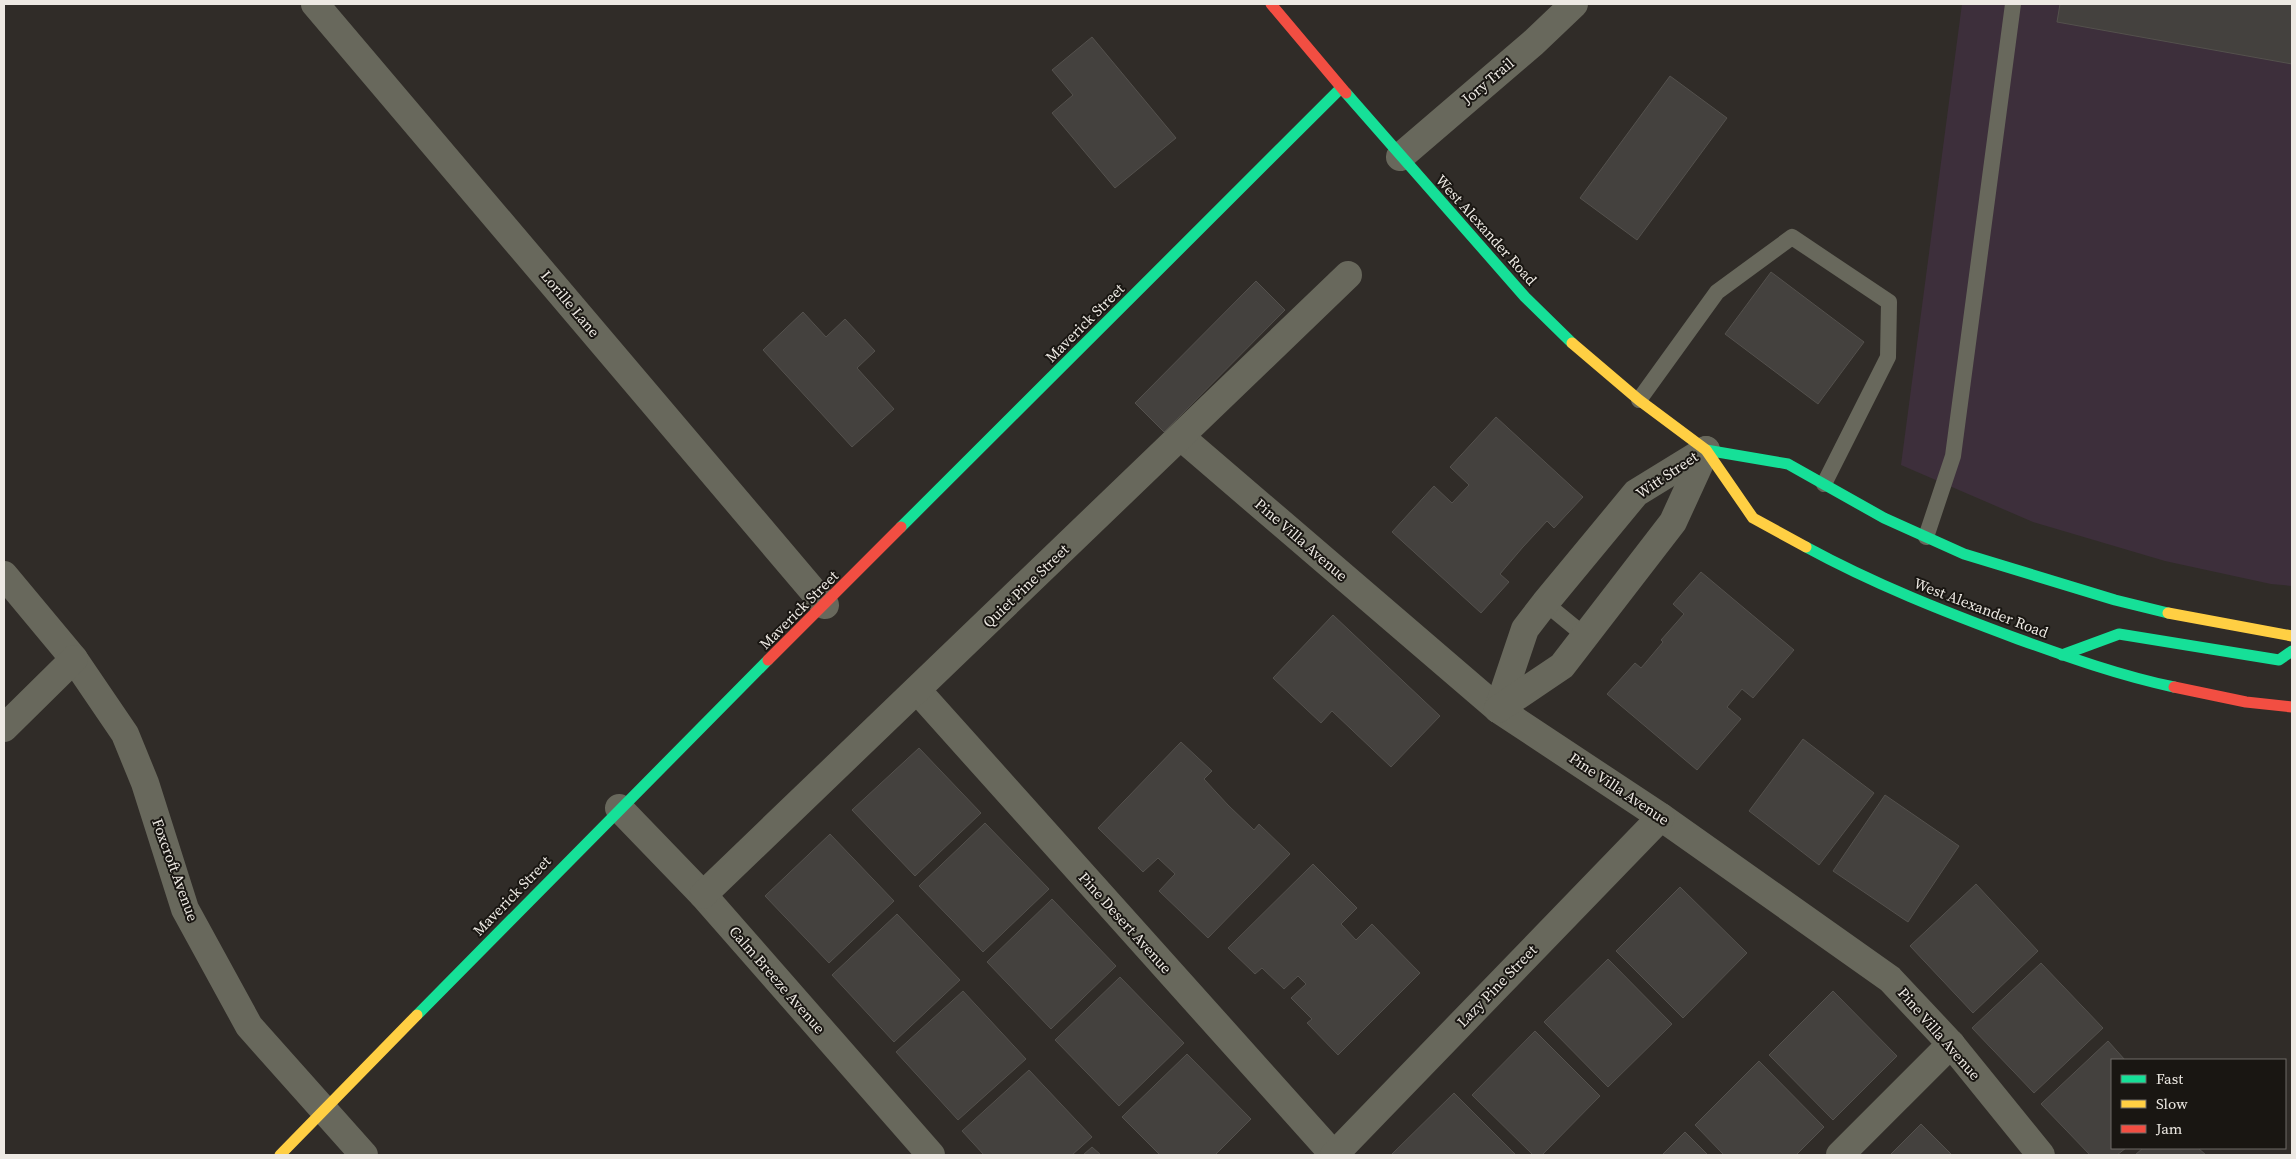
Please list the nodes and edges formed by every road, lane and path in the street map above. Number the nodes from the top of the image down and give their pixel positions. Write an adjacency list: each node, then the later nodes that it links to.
1 (315, 4): 15 (street, Lorille Lane)
2 (1271, 4): 5 (main road, West Alexander Road)
3 (1574, 4): 6 (street, Jory Trail)
4 (2013, 4): 12 (lane)
5 (1341, 88): 6 (main road, West Alexander Road); 15 (main road, Maverick Street)
6 (1400, 157): 8 (main road, West Alexander Road)
7 (1348, 274): 9 (street, Quiet Pine Street)
8 (1639, 400): 10 (main road, West Alexander Road); 11 (lane)
9 (1181, 437): 21 (street, Quiet Pine Street); 23 (street, Pine Villa Avenue)
10 (1706, 450): 11 (main road, West Alexander Road); 14 (street, Witt Street); 16 (street, Witt Street); 19 (main road, West Alexander Road)
11 (1824, 484): 12 (main road, West Alexander Road)
12 (1926, 537): 17 (main road, West Alexander Road)
13 (4, 575): 20 (street, Foxcroft Avenue)
14 (1545, 603): 16 (lane); 23 (street, Witt Street)
15 (825, 605): 25 (main road, Maverick Street)
16 (1584, 636): 23 (street, Witt Street)
17 (2292, 636)
18 (2292, 652): 19 (main road)
19 (2062, 655): 22 (main road, West Alexander Road)
20 (74, 659): 24 (street); 29 (street, Foxcroft Avenue)
21 (917, 690): 27 (street, Quiet Pine Street); 33 (street, Pine Desert Avenue)
22 (2292, 707)
23 (1498, 709): 26 (street, Pine Villa Avenue)
24 (4, 728)
25 (619, 808): 27 (street, Calm Breeze Avenue); 29 (main road, Maverick Street)
26 (1661, 817): 28 (street, Pine Villa Avenue); 33 (street, Lazy Pine Street)
27 (702, 894): 32 (street, Calm Breeze Avenue)
28 (1951, 1044): 34 (street); 35 (street, Pine Villa Avenue)
29 (326, 1110): 30 (main road, Maverick Street); 31 (street, Foxcroft Avenue)
30 (280, 1155)
31 (364, 1155)
32 (931, 1155)
33 (1334, 1155)
34 (1840, 1155)
35 (2041, 1155)

